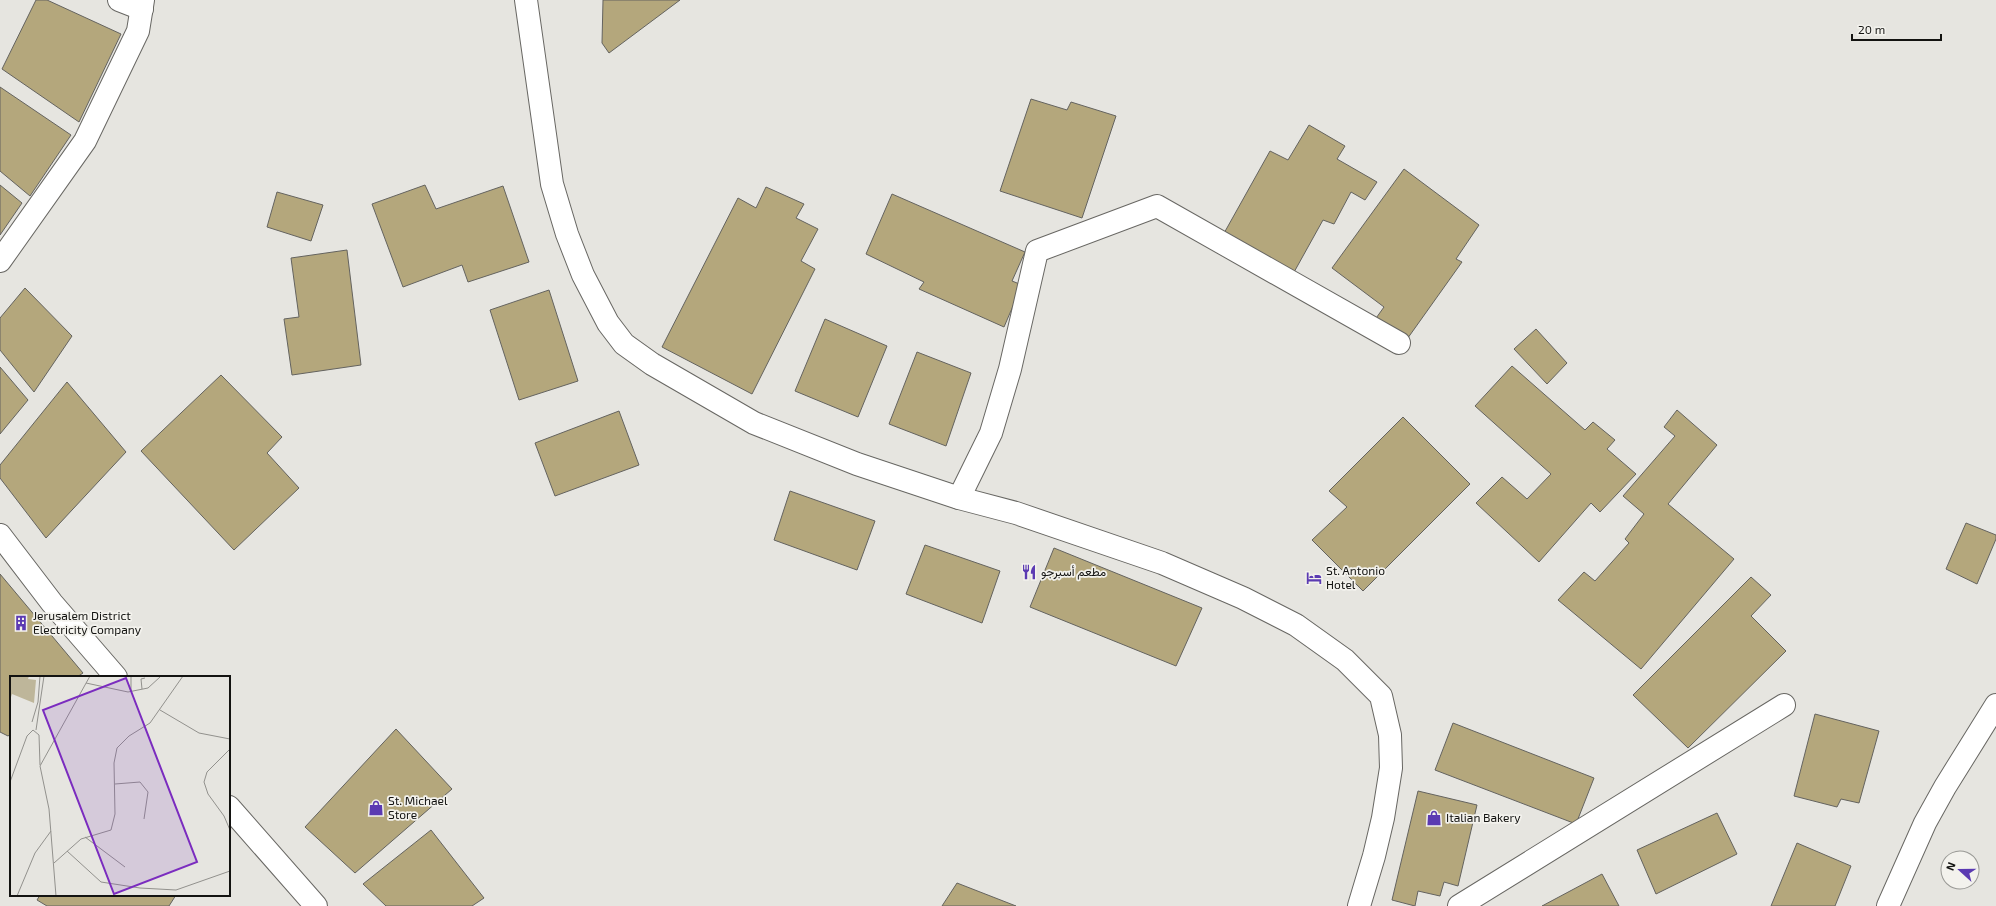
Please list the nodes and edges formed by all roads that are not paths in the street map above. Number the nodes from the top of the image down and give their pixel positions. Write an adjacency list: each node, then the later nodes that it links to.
1 (119, 0): 3 (street)
2 (526, 0): 6 (street)
3 (142, 5): 4 (street)
4 (0, 261)
5 (1399, 343): 6 (street)
6 (960, 498): 13 (street)
7 (0, 535): 8 (street)
8 (115, 676)
9 (1784, 705): 14 (street)
10 (1996, 705): 15 (street)
11 (230, 808): 12 (street)
12 (316, 906)
13 (1359, 906)
14 (1459, 906)
15 (1888, 906)

